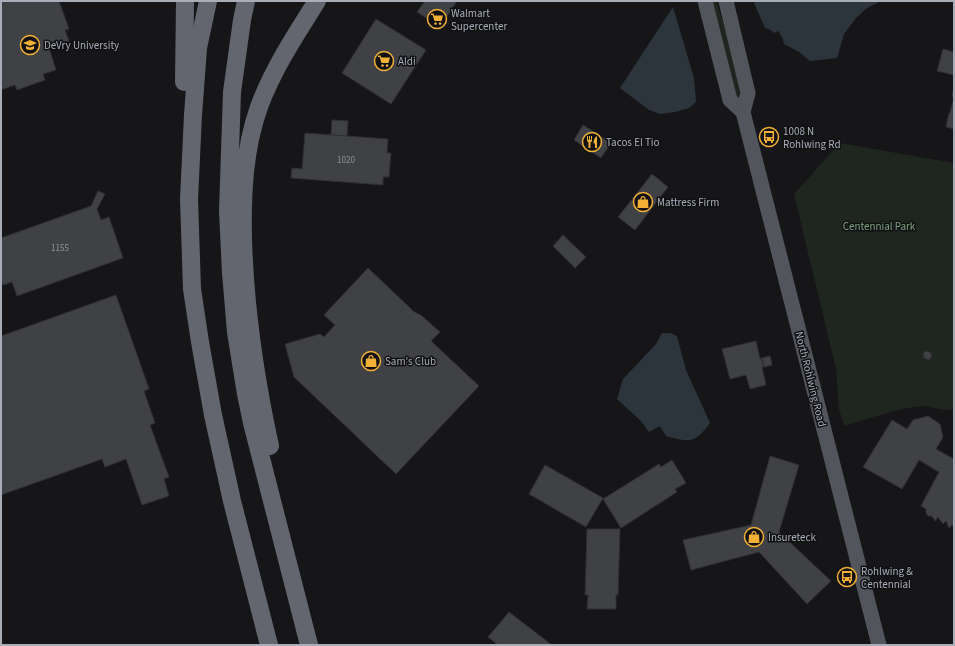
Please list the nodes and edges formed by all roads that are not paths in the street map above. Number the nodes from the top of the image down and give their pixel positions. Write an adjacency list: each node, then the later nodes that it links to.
1 (185, 1): 8 (highway)
2 (208, 1): 8 (highway)
3 (246, 1): 9 (highway)
4 (317, 1): 9 (highway)
5 (705, 1): 7 (main road, North Rohlwing Road)
6 (726, 1): 7 (main road, North Rohlwing Road)
7 (743, 112): 12 (main road, North Rohlwing Road)
8 (191, 264): 10 (highway)
9 (303, 620): 11 (highway)
10 (269, 645)
11 (309, 645)
12 (879, 645)

